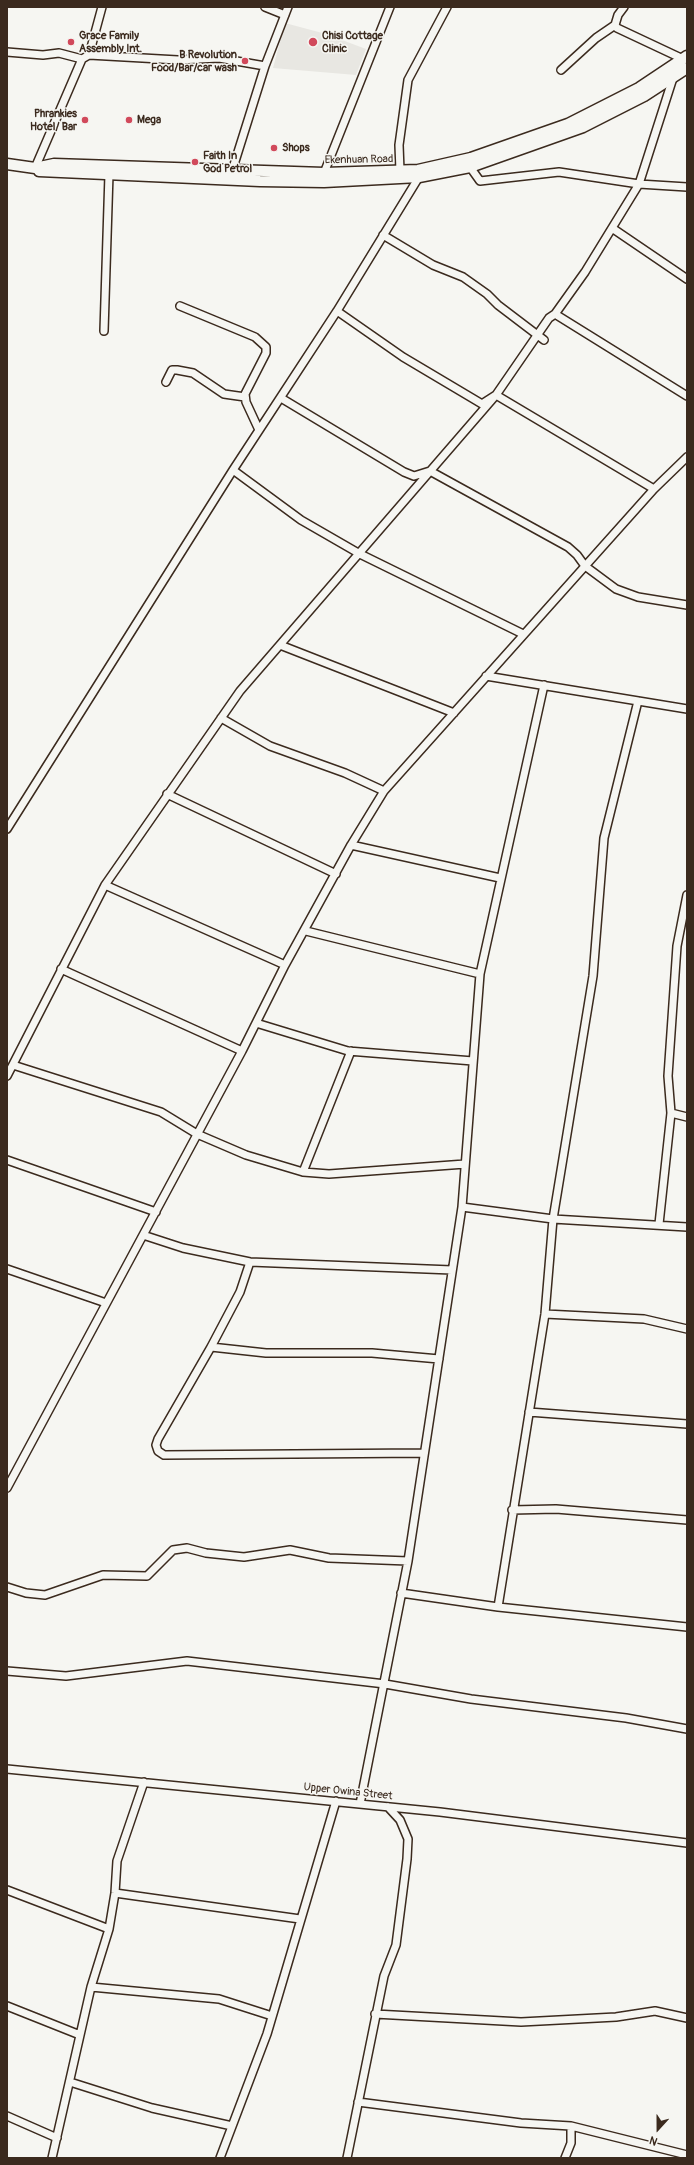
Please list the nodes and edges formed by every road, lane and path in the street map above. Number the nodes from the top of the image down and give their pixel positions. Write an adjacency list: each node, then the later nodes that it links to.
1 (102, 7): 10 (street)
2 (264, 7): 7 (street)
3 (288, 7): 7 (street)
4 (390, 7): 22 (street)
5 (447, 7): 21 (street)
6 (624, 7): 8 (street)
7 (285, 15): 13 (street)
8 (615, 25): 12 (street); 14 (street)
9 (7, 52): 11 (street)
10 (89, 55): 11 (street); 13 (street)
11 (82, 59): 18 (street)
12 (686, 61): 15 (main road, Ekenhuan Road); 21 (main road, Ekenhuan Road)
13 (265, 66): 20 (street)
14 (561, 70)
15 (673, 78): 17 (main road, Ekenhuan Road); 25 (street)
16 (7, 164): 18 (main road, Ekenhuan Road)
17 (470, 167): 24 (main road, Ekenhuan Road); 25 (street)
18 (35, 168): 20 (main road, Ekenhuan Road)
19 (7, 170): 23 (main road, Ekenhuan Road)
20 (232, 171): 22 (main road, Ekenhuan Road)
21 (400, 171): 22 (main road, Ekenhuan Road)
22 (324, 173)
23 (109, 174): 24 (main road, Ekenhuan Road); 33 (street)
24 (419, 177): 28 (street)
25 (639, 184): 26 (street); 27 (street)
26 (687, 187)
27 (612, 228): 29 (street); 32 (street)
28 (384, 235): 31 (street); 34 (street)
29 (687, 279)
30 (180, 306): 38 (street)
31 (337, 311): 36 (street); 39 (street)
32 (555, 314): 36 (street); 37 (street)
33 (104, 332)
34 (544, 340)
35 (166, 382): 38 (street)
36 (496, 395): 43 (street); 44 (street)
37 (687, 396)
38 (245, 398): 40 (street)
39 (281, 398): 40 (street); 43 (street)
40 (259, 430): 42 (street)
41 (687, 457): 44 (street)
42 (233, 470): 45 (street); 58 (street)
43 (430, 471): 45 (street); 46 (street)
44 (654, 489): 46 (street)
45 (360, 554): 48 (street); 49 (street)
46 (585, 566): 47 (street); 48 (street)
47 (687, 605)
48 (523, 634): 50 (street)
49 (280, 644): 54 (street); 55 (street)
50 (486, 676): 51 (street); 54 (street)
51 (544, 685): 52 (street); 61 (street)
52 (638, 701): 53 (street); 82 (street)
53 (687, 709)
54 (454, 713): 56 (street)
55 (221, 718): 56 (street); 57 (street)
56 (384, 791): 59 (street)
57 (167, 794): 60 (street); 62 (street)
58 (7, 829)
59 (351, 845): 60 (street); 61 (street)
60 (336, 874): 64 (street)
61 (500, 878): 67 (street)
62 (105, 885): 65 (street); 66 (street)
63 (687, 895): 74 (street)
64 (306, 931): 65 (street); 67 (street)
65 (285, 965): 68 (street)
66 (61, 969): 69 (street); 72 (street)
67 (480, 974): 71 (street)
68 (256, 1023): 69 (street); 70 (street)
69 (242, 1051): 76 (street)
70 (351, 1051): 71 (street); 79 (street)
71 (473, 1061): 78 (street)
72 (12, 1065): 73 (street); 76 (street)
73 (7, 1076)
74 (671, 1113): 75 (street); 83 (street)
75 (687, 1117)
76 (197, 1134): 79 (street); 81 (street)
77 (7, 1160): 81 (street)
78 (465, 1164): 79 (street); 80 (street)
79 (303, 1172)
80 (462, 1207): 82 (street); 88 (street)
81 (156, 1212): 85 (street)
82 (553, 1219): 83 (street); 90 (street)
83 (659, 1224): 84 (street)
84 (687, 1227)
85 (143, 1235): 86 (street); 89 (street)
86 (250, 1262): 88 (street); 92 (street)
87 (7, 1269): 89 (street)
88 (452, 1270): 93 (street)
89 (106, 1303): 97 (street)
90 (545, 1314): 91 (street); 94 (street)
91 (687, 1329)
92 (211, 1347): 93 (street); 96 (street)
93 (439, 1359): 96 (street)
94 (529, 1412): 95 (street); 99 (street)
95 (687, 1424)
96 (424, 1452): 101 (street)
97 (10, 1477): 98 (street)
98 (7, 1488)
99 (512, 1510): 100 (street); 104 (street)
100 (687, 1520)
101 (408, 1561): 102 (street); 103 (street)
102 (7, 1587)
103 (401, 1593): 104 (street); 107 (street)
104 (498, 1607): 105 (street)
105 (687, 1627)
106 (7, 1671): 107 (street)
107 (385, 1684): 108 (street); 112 (street)
108 (687, 1729)
109 (7, 1769): 110 (street, Upper Owina Street)
110 (144, 1782): 111 (street, Upper Owina Street); 116 (street)
111 (336, 1801): 112 (street, Upper Owina Street); 117 (street)
112 (360, 1804): 113 (street, Upper Owina Street)
113 (388, 1807): 114 (street, Upper Owina Street); 121 (street)
114 (687, 1843)
115 (7, 1890): 118 (street)
116 (115, 1893): 117 (street); 118 (street)
117 (300, 1919): 122 (street)
118 (109, 1929): 119 (street)
119 (91, 1987): 122 (street); 124 (street)
120 (7, 2006): 124 (street)
121 (375, 2014): 123 (street); 126 (street)
122 (272, 2016): 128 (street)
123 (687, 2018)
124 (80, 2035): 125 (street)
125 (70, 2082): 128 (street); 130 (street)
126 (358, 2102): 129 (street); 134 (street)
127 (7, 2116): 130 (street)
128 (232, 2126): 133 (street)
129 (571, 2126): 131 (street); 135 (street)
130 (57, 2138): 132 (street)
131 (687, 2155)
132 (52, 2158)
133 (220, 2158)
134 (347, 2158)
135 (565, 2158)

